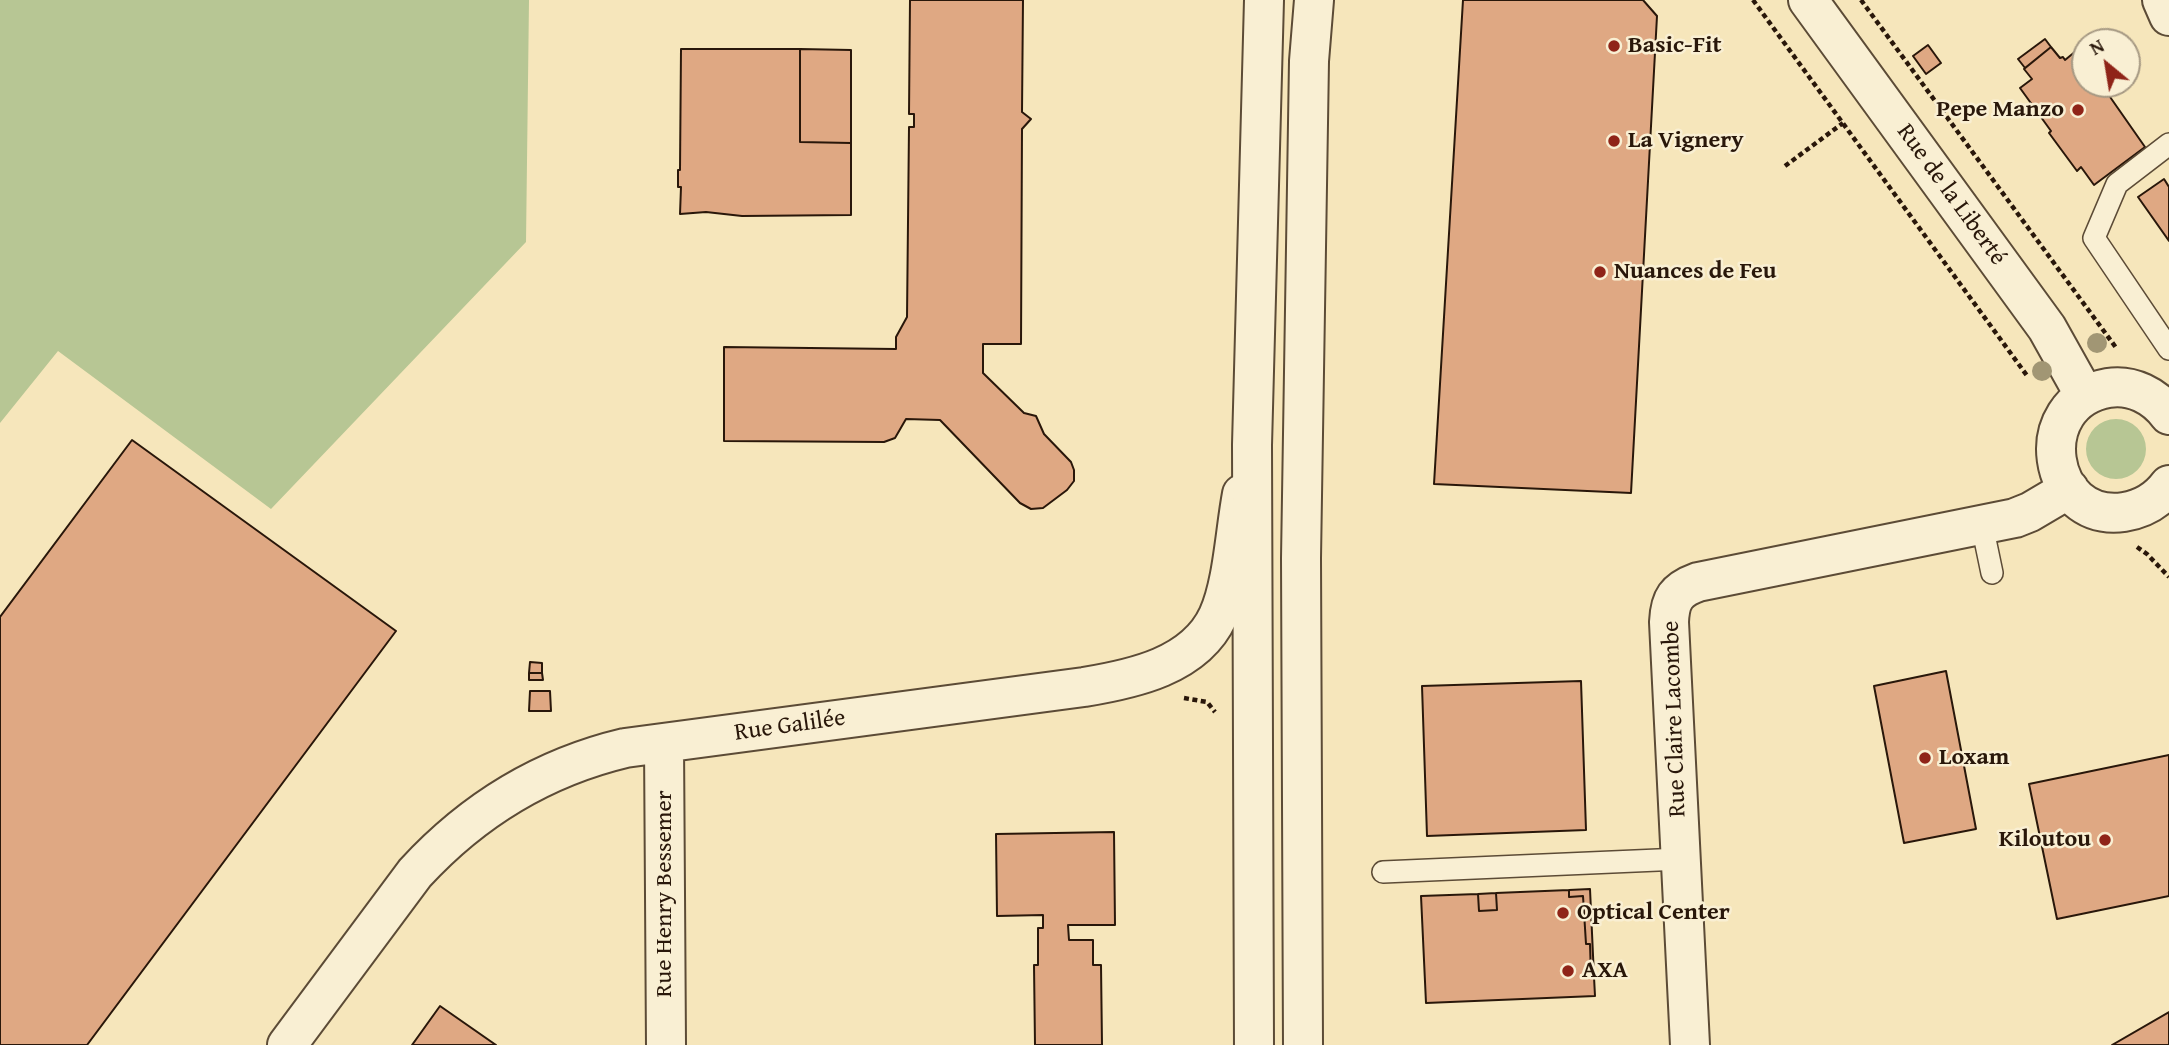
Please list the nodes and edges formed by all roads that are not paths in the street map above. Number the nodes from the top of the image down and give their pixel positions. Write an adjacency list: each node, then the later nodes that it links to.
1 (1264, 0): 10 (street)
2 (1314, 0): 21 (street)
3 (1808, 0): 8 (street, Rue de la Liberté)
4 (2162, 0): 5 (street)
5 (2169, 16)
6 (2169, 144): 7 (lane)
7 (2169, 349)
8 (2085, 396): 9 (street); 11 (street)
9 (2169, 415)
10 (1252, 445): 15 (street, Rue Galilée); 20 (street)
11 (2069, 489): 12 (street); 13 (street, Rue Claire Lacombe)
12 (2166, 495)
13 (1982, 525): 14 (lane); 16 (street, Rue Claire Lacombe)
14 (1992, 573)
15 (664, 743): 18 (street, Rue Galilée); 19 (street, Rue Henry Bessemer)
16 (1681, 859): 17 (lane); 22 (street, Rue Claire Lacombe)
17 (1383, 872)
18 (287, 1045)
19 (666, 1045)
20 (1254, 1045)
21 (1303, 1045)
22 (1690, 1045)

